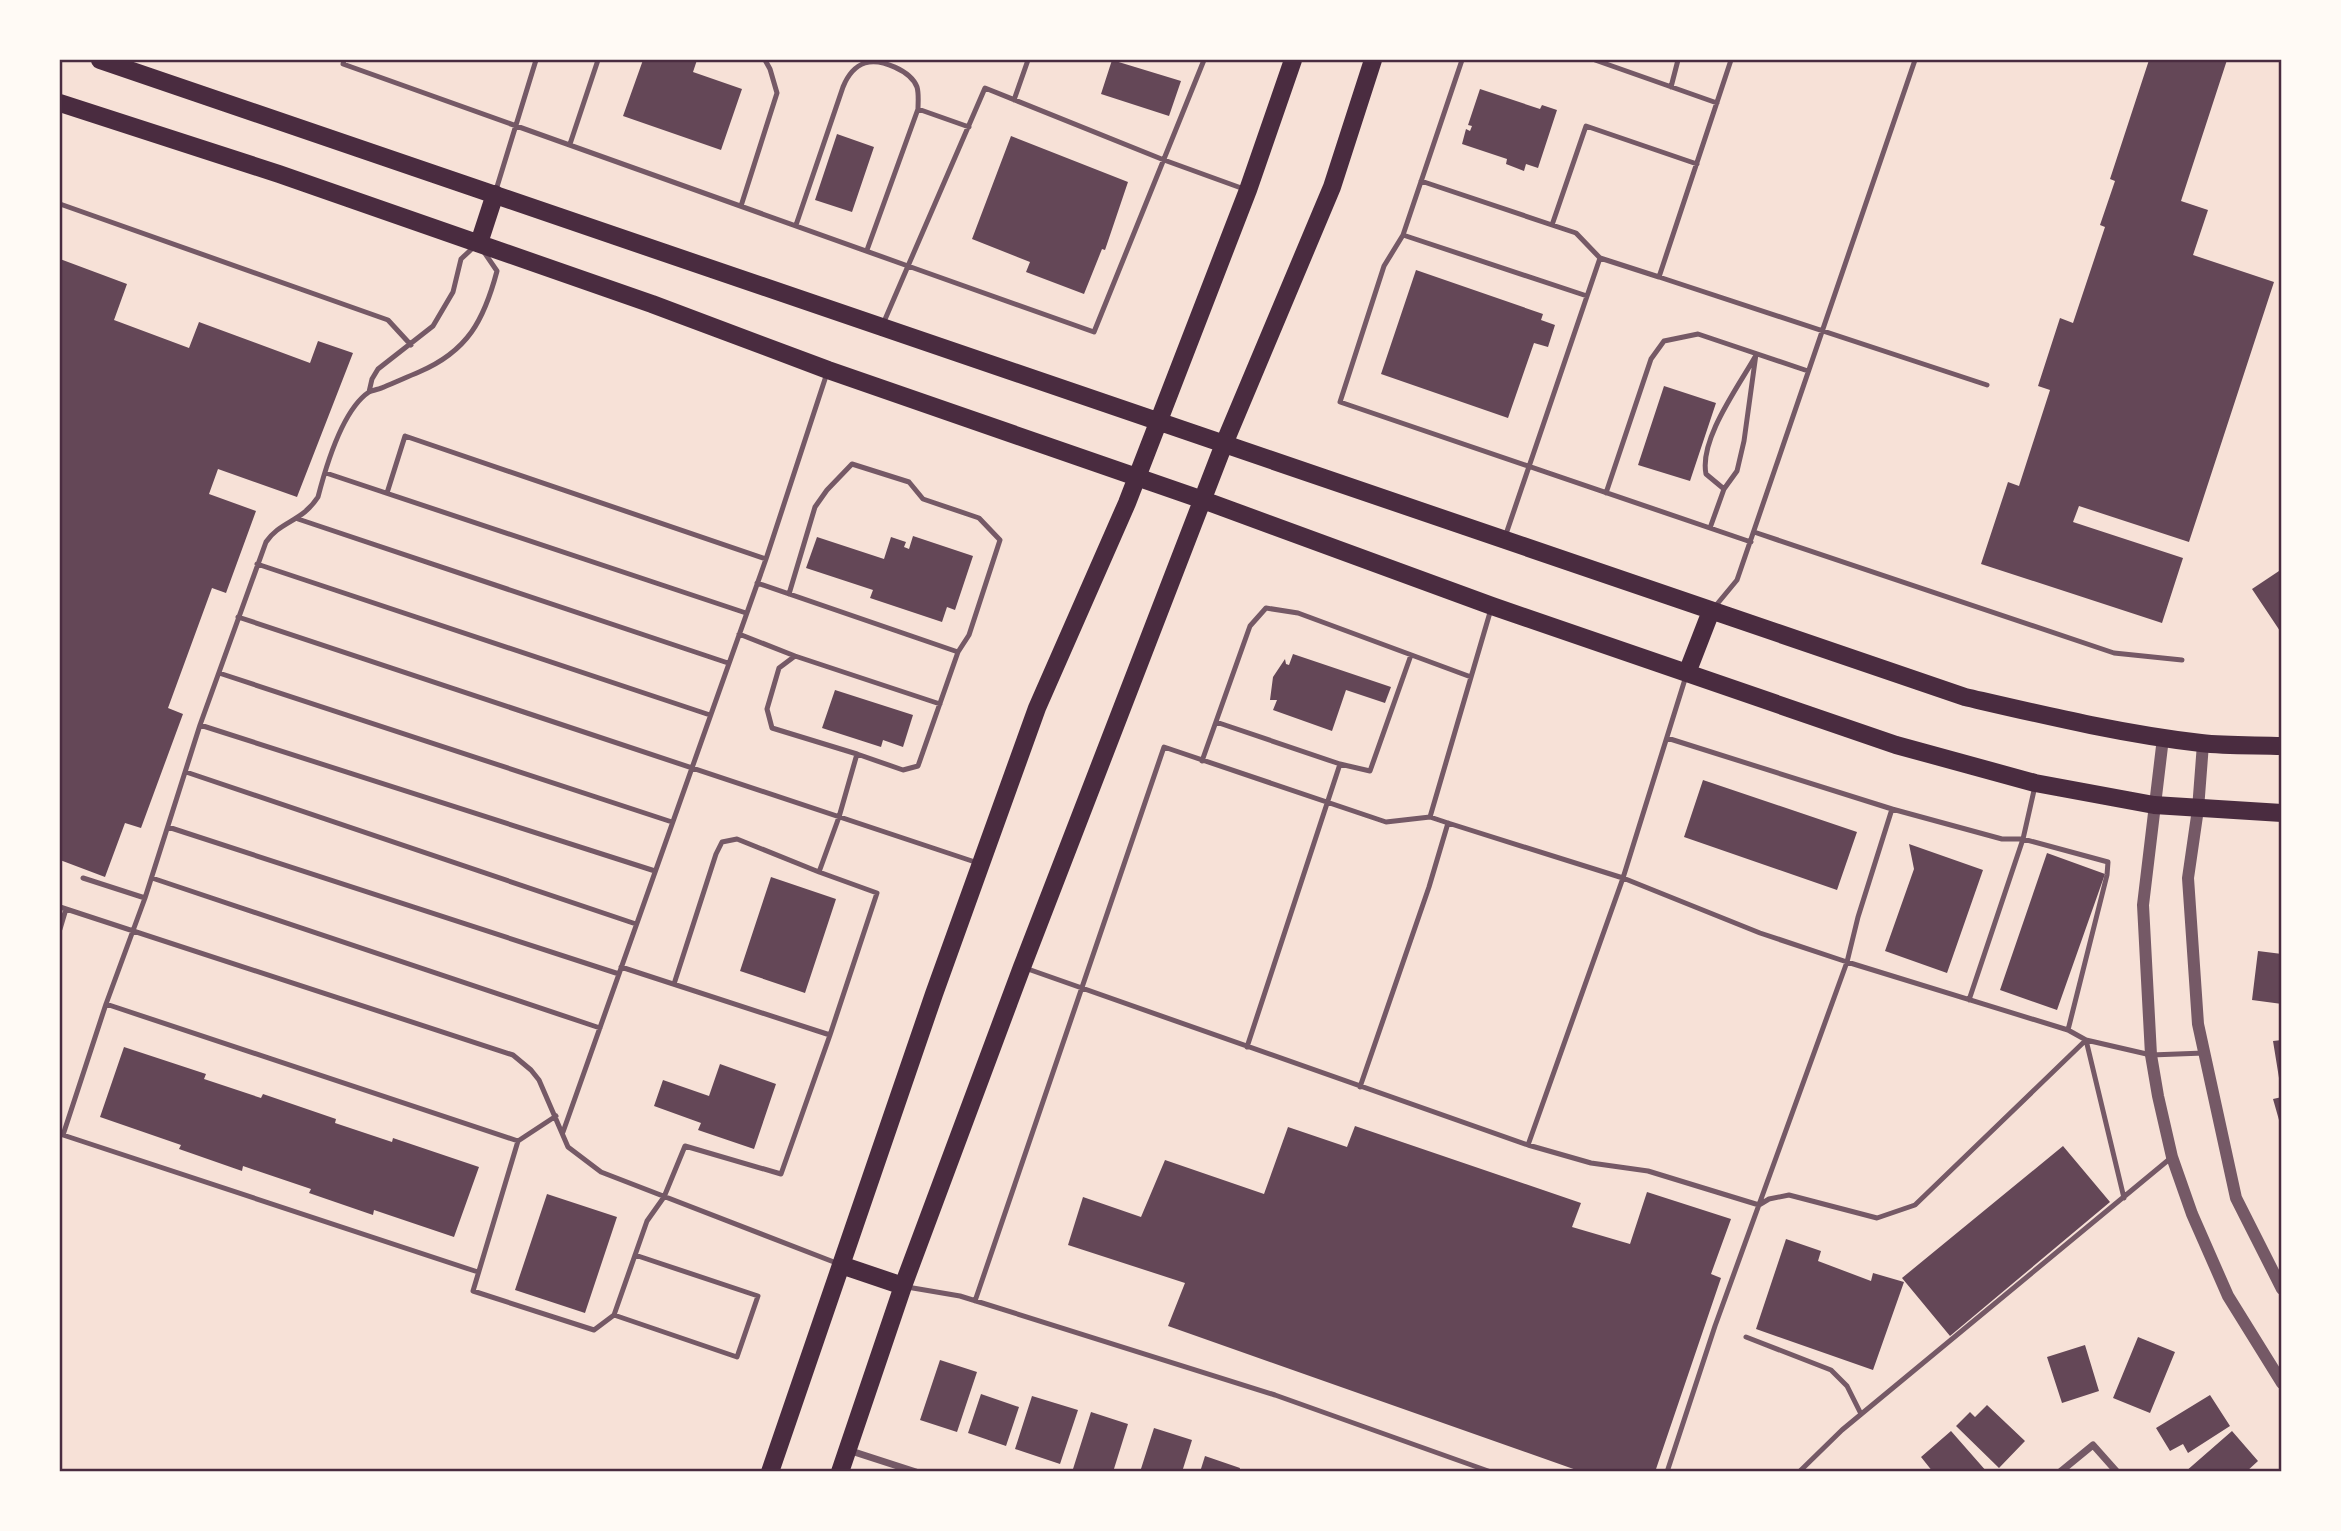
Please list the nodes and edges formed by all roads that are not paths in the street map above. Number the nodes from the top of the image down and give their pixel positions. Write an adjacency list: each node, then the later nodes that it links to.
1 (100, 60): 27 (main road)
2 (344, 60): 20 (lane)
3 (536, 60): 20 (lane)
4 (598, 60): 22 (lane)
5 (765, 60): 29 (lane)
6 (1028, 60): 16 (lane)
7 (1204, 60): 23 (lane)
8 (1293, 60): 26 (main road)
9 (1373, 60): 48 (main road)
10 (1462, 60): 25 (lane)
11 (1595, 60): 15 (lane)
12 (1678, 60): 15 (lane)
13 (1731, 60): 18 (lane)
14 (1915, 60): 40 (lane)
15 (1671, 87): 18 (lane)
16 (1014, 100): 21 (lane); 23 (lane)
17 (60, 103): 33 (main road)
18 (1717, 103): 24 (lane)
19 (918, 109): 21 (lane); 30 (lane); 34 (lane)
20 (514, 126): 22 (lane); 27 (lane)
21 (969, 127): 36 (lane)
22 (570, 144): 29 (lane)
23 (1164, 160): 26 (lane); 36 (lane)
24 (1697, 164): 31 (lane); 37 (lane)
25 (1421, 181): 31 (lane); 32 (lane)
26 (1248, 190): 47 (main road)
27 (495, 194): 33 (main road); 39 (main road)
28 (60, 204): 41 (lane)
29 (741, 206): 30 (lane)
30 (796, 225): 34 (lane)
31 (1552, 225): 35 (lane)
32 (1403, 235): 38 (lane); 49 (lane)
33 (479, 243): 41 (lane); 43 (main road); 46 (lane)
34 (867, 250): 36 (lane)
35 (1600, 258): 37 (lane); 38 (lane)
36 (908, 266): 39 (lane)
37 (1659, 277): 40 (lane)
38 (1587, 296): 49 (lane)
39 (882, 326): 47 (main road)
40 (1823, 332): 44 (lane); 45 (lane)
41 (411, 345): 46 (lane)
42 (1756, 354): 44 (lane); 52 (lane); 52 (lane); 53 (lane)
43 (828, 370): 51 (main road); 61 (lane)
44 (1808, 371): 58 (lane)
45 (1987, 385)
46 (369, 392): 50 (lane)
47 (1159, 422): 48 (main road); 51 (main road)
48 (1224, 444): 55 (main road); 59 (main road)
49 (1530, 466): 53 (lane); 59 (lane)
50 (326, 473): 54 (lane); 56 (lane)
51 (1137, 477): 55 (main road); 103 (main road)
52 (1724, 489): 57 (lane)
53 (1606, 492): 57 (lane)
54 (387, 493): 61 (lane); 67 (lane)
55 (1203, 500): 65 (main road); 116 (main road)
56 (298, 519): 62 (lane); 74 (lane)
57 (1710, 528): 60 (lane)
58 (1754, 533): 60 (lane); 73 (lane)
59 (1505, 540): 66 (main road)
60 (1751, 542): 66 (lane)
61 (766, 559): 63 (lane)
62 (257, 564): 68 (lane); 79 (lane)
63 (757, 583): 64 (lane); 67 (lane)
64 (789, 594): 70 (lane); 70 (lane)
65 (1492, 606): 76 (main road); 77 (lane)
66 (1711, 611): 76 (main road); 83 (main road)
67 (746, 613): 69 (lane)
68 (238, 617): 75 (lane); 89 (lane)
69 (739, 634): 72 (lane); 74 (lane)
70 (958, 652): 78 (lane)
71 (1411, 655): 77 (lane); 80 (lane); 88 (lane)
72 (795, 656): 78 (lane); 86 (lane)
73 (2182, 660)
74 (728, 663): 79 (lane)
75 (219, 673): 81 (lane); 99 (lane)
76 (1687, 673): 82 (lane); 91 (main road)
77 (1471, 677): 98 (lane)
78 (940, 704): 86 (lane)
79 (710, 715): 89 (lane)
80 (1216, 722): 87 (lane); 88 (lane)
81 (200, 724): 90 (lane); 104 (lane)
82 (1667, 738): 95 (lane); 108 (lane)
83 (2164, 738): 84 (main road); 93 (street)
84 (2203, 744): 85 (main road); 94 (street)
85 (2281, 746)
86 (857, 754): 97 (lane)
87 (1202, 761): 92 (lane); 119 (lane)
88 (1340, 764): 92 (lane)
89 (691, 767): 97 (lane); 99 (lane)
90 (186, 772): 101 (lane); 111 (lane)
91 (2035, 783): 93 (main road); 102 (lane)
92 (1329, 802): 98 (lane); 126 (lane)
93 (2154, 805): 94 (main road); 128 (street)
94 (2198, 809): 96 (main road); 127 (street)
95 (1892, 810): 102 (lane); 114 (lane)
96 (2281, 813)
97 (839, 817): 103 (lane); 105 (lane)
98 (1430, 817): 100 (lane)
99 (672, 822): 104 (lane)
100 (1448, 823): 108 (lane); 129 (lane)
101 (168, 827): 107 (lane); 117 (lane)
102 (2023, 839): 120 (lane); 123 (lane)
103 (981, 864): 139 (main road)
104 (655, 870): 111 (lane)
105 (819, 872): 118 (lane); 124 (lane)
106 (83, 878): 109 (lane)
107 (152, 878): 109 (lane); 122 (lane)
108 (1623, 878): 114 (lane); 133 (lane)
109 (145, 898): 113 (lane)
110 (63, 908): 112 (lane); 113 (lane)
111 (636, 924): 115 (lane)
112 (60, 929)
113 (134, 932): 121 (lane); 130 (lane)
114 (1847, 962): 120 (lane); 137 (lane)
115 (621, 967): 117 (lane); 118 (lane)
116 (1022, 967): 119 (lane); 141 (main road)
117 (619, 974): 122 (lane)
118 (674, 984): 124 (lane)
119 (1081, 988): 126 (lane); 143 (lane)
120 (1969, 1000): 123 (lane)
121 (106, 1004): 132 (lane); 140 (lane)
122 (600, 1028): 131 (lane)
123 (2068, 1030): 125 (lane)
124 (830, 1035): 135 (lane)
125 (2086, 1040): 128 (lane); 136 (lane); 137 (lane)
126 (1247, 1047): 129 (lane)
127 (2205, 1053): 128 (lane); 142 (street)
128 (2151, 1055): 134 (street)
129 (1360, 1087): 133 (lane)
130 (555, 1116): 131 (lane); 132 (lane)
131 (563, 1132): 135 (lane)
132 (518, 1141): 140 (lane)
133 (1528, 1145): 137 (lane)
134 (2172, 1157): 136 (lane); 146 (street)
135 (664, 1197): 138 (lane); 139 (lane)
136 (2124, 1198): 147 (lane)
137 (1759, 1205): 153 (lane)
138 (635, 1255): 144 (lane); 144 (lane)
139 (841, 1265): 141 (main road); 149 (main road)
140 (478, 1272): 144 (lane)
141 (904, 1286): 143 (lane); 148 (main road)
142 (2281, 1289)
143 (975, 1301): 152 (lane)
144 (614, 1315)
145 (1746, 1337): 147 (lane)
146 (2281, 1382)
147 (1861, 1414): 154 (lane)
148 (847, 1450): 150 (main road); 151 (street)
149 (770, 1472)
150 (839, 1472)
151 (916, 1472)
152 (1491, 1472)
153 (1667, 1472)
154 (1799, 1472)
155 (2060, 1472): 156 (street)
156 (2117, 1472)

